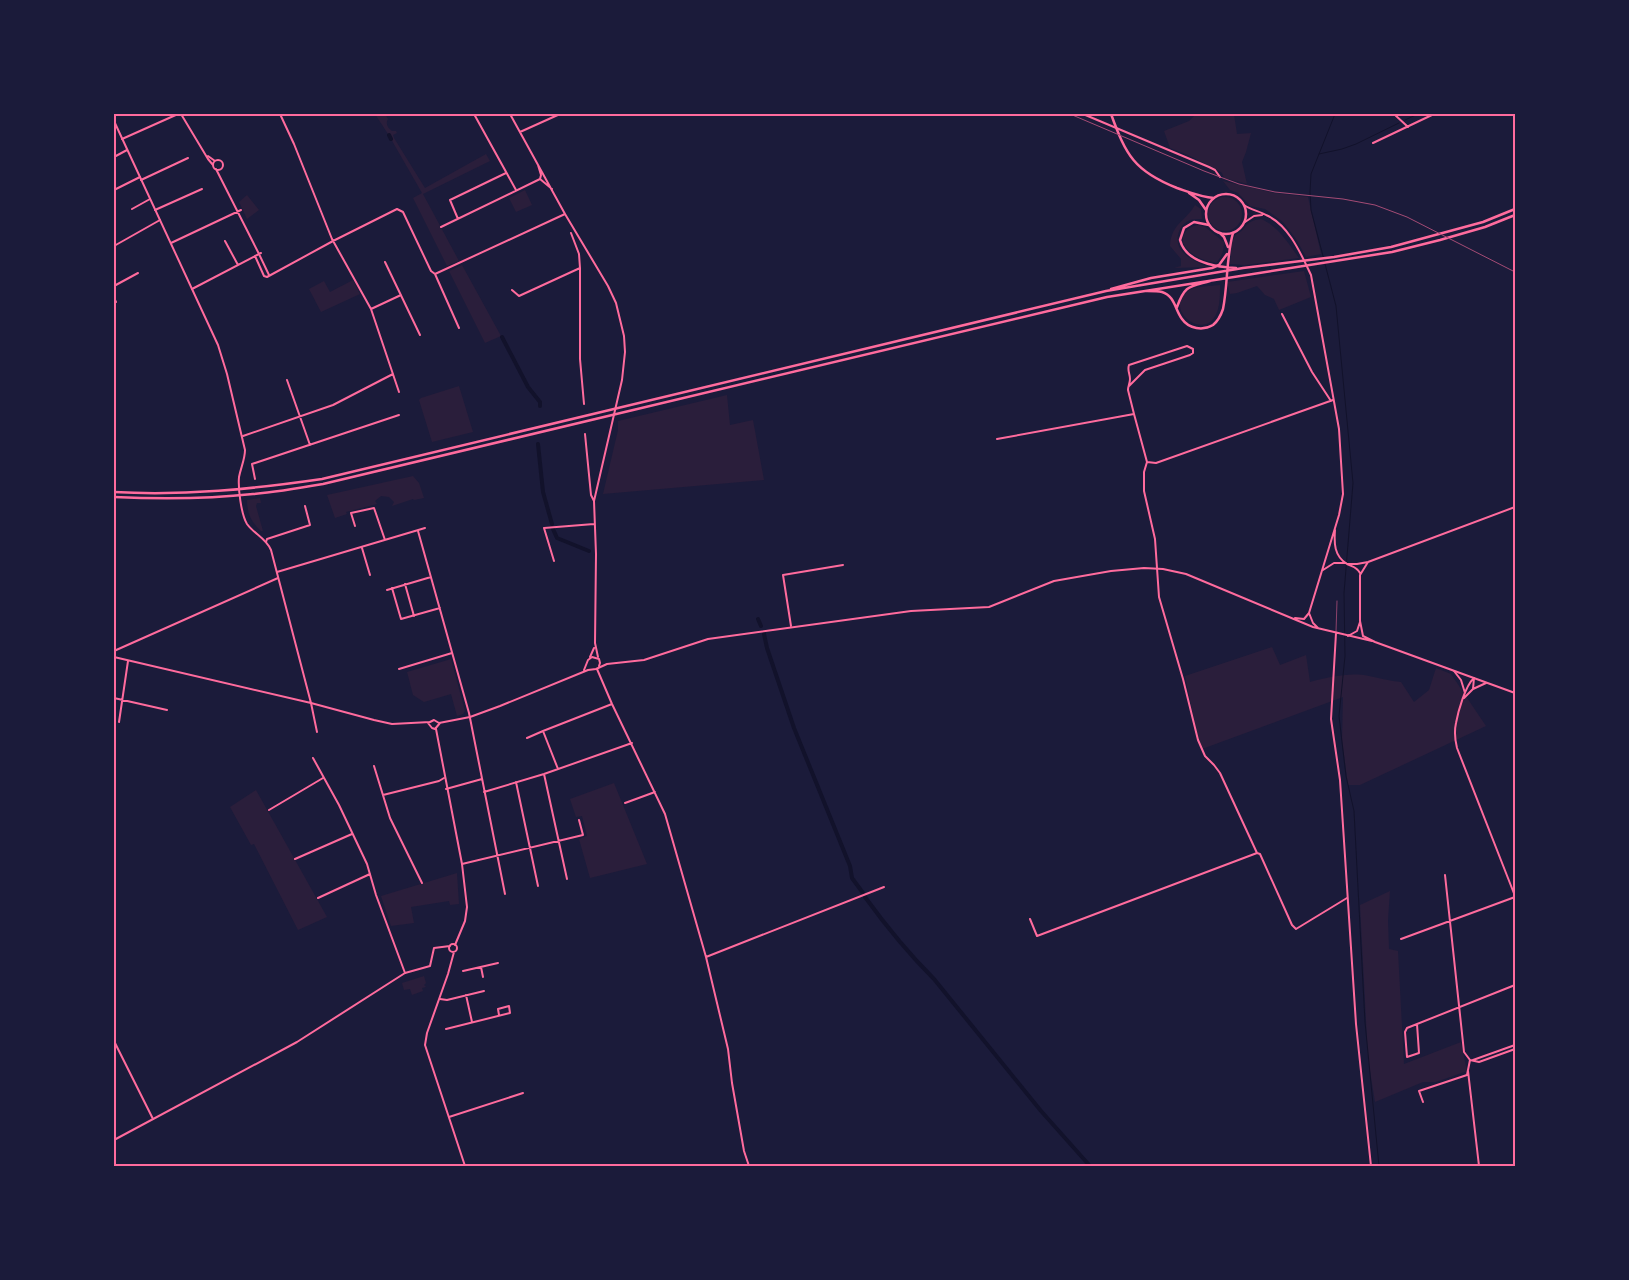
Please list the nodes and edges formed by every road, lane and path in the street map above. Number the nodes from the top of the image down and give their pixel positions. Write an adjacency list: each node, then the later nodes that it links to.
1 (180, 114): 14 (street); 17 (street)
2 (280, 114): 54 (street)
3 (474, 114): 25 (street)
4 (510, 114): 13 (street)
5 (560, 114): 13 (street)
6 (1083, 114): 27 (street)
7 (1111, 114): 34 (main road)
8 (1394, 114): 12 (street)
9 (1434, 114): 10 (street)
10 (1429, 115): 12 (street)
11 (114, 123): 14 (street)
12 (1408, 127): 15 (street)
13 (520, 132): 21 (street)
14 (122, 139): 16 (street)
15 (1373, 143)
16 (128, 150): 18 (street); 28 (street)
17 (208, 156): 20 (street); 22 (street)
18 (114, 157)
19 (188, 158): 28 (street)
20 (216, 161): 22 (street); 24 (street)
21 (537, 163): 29 (street); 32 (street)
22 (214, 165): 23 (street)
23 (216, 169): 24 (street); 26 (street)
24 (220, 169): 26 (street)
25 (506, 172): 33 (street); 46 (street)
26 (221, 177): 42 (street)
27 (1220, 177)
28 (141, 178): 31 (street); 36 (street)
29 (540, 179): 32 (street); 33 (street)
30 (202, 189): 40 (street)
31 (114, 190)
32 (552, 190): 43 (street)
33 (517, 191): 46 (street)
34 (1188, 192): 35 (main road); 41 (main road)
35 (1214, 198): 37 (main road); 41 (main road)
36 (150, 199): 38 (street); 40 (street)
37 (1244, 205): 44 (street); 48 (main road)
38 (132, 209)
39 (1515, 209): 67 (main road)
40 (155, 210): 47 (street)
41 (1206, 210): 49 (main road)
42 (240, 211): 56 (street); 61 (street)
43 (565, 214): 58 (street); 69 (street)
44 (1267, 215): 48 (street); 89 (street)
45 (1515, 215): 71 (main road)
46 (458, 219): 50 (street)
47 (160, 220): 56 (street); 57 (street)
48 (1245, 222): 53 (main road)
49 (1209, 225): 52 (main road); 67 (main road)
50 (441, 227)
51 (571, 233): 62 (street)
52 (1220, 233): 53 (main road); 59 (main road)
53 (1233, 233): 59 (main road)
54 (334, 240): 69 (street); 70 (street); 81 (street)
55 (225, 241): 65 (street)
56 (171, 243): 73 (street)
57 (114, 246)
58 (586, 249): 62 (street); 102 (street)
59 (1229, 249): 60 (main road)
60 (1228, 253): 75 (main road); 80 (main road)
61 (260, 254): 63 (street); 70 (street)
62 (579, 254): 66 (street)
63 (255, 256): 65 (street); 70 (street)
64 (385, 262): 77 (street)
65 (238, 265): 73 (street)
66 (580, 268): 74 (street); 90 (street)
67 (1243, 268): 75 (main road)
68 (138, 273): 72 (street)
69 (435, 274): 83 (street)
70 (269, 275)
71 (1200, 283): 76 (main road); 80 (main road)
72 (114, 286)
73 (192, 289): 95 (street)
74 (512, 290)
75 (1106, 291): 100 (main road)
76 (1140, 291): 80 (main road); 101 (main road)
77 (401, 295): 81 (street); 84 (street)
78 (114, 298): 79 (street)
79 (116, 302)
80 (1177, 307)
81 (371, 309): 85 (street)
82 (1282, 314): 89 (street)
83 (460, 328)
84 (420, 335)
85 (392, 374): 88 (street); 93 (street)
86 (288, 380): 93 (street)
87 (1129, 386): 87 (street); 91 (street)
88 (399, 392)
89 (1332, 401): 98 (street); 108 (street)
90 (584, 404)
91 (1134, 414): 96 (street); 98 (street)
92 (400, 415): 97 (street)
93 (300, 417): 95 (street); 97 (street)
94 (585, 434): 102 (street)
95 (242, 436): 111 (street)
96 (997, 439)
97 (310, 445): 99 (street)
98 (1147, 462): 118 (street)
99 (255, 479)
100 (114, 492)
101 (114, 497)
102 (594, 501): 105 (street)
103 (305, 506): 111 (street)
104 (1515, 507): 114 (street)
105 (594, 524): 113 (street); 139 (street)
106 (355, 526): 110 (street)
107 (425, 528): 109 (street)
108 (1335, 528): 115 (street); 120 (street)
109 (418, 531): 110 (street); 123 (street)
110 (385, 540): 112 (street)
111 (266, 542): 119 (street)
112 (362, 548): 119 (street); 121 (street)
113 (554, 561)
114 (1368, 562): 117 (street); 122 (street)
115 (1345, 563): 117 (street); 120 (street)
116 (843, 565): 134 (street)
117 (1354, 566): 122 (street)
118 (1157, 569): 132 (street); 134 (street); 192 (street)
119 (277, 572): 124 (street)
120 (1322, 572): 130 (street)
121 (370, 575)
122 (1360, 575): 133 (street)
123 (431, 577): 125 (street); 129 (street)
124 (278, 578): 140 (street); 162 (street)
125 (405, 584): 126 (street); 131 (street)
126 (392, 588): 127 (street); 131 (street)
127 (387, 590)
128 (1337, 601): 136 (lane)
129 (440, 608): 131 (street); 141 (street)
130 (1310, 613): 132 (street); 135 (street)
131 (414, 616)
132 (1290, 617): 135 (street)
133 (1360, 621): 137 (street); 138 (street)
134 (791, 626): 148 (street)
135 (1318, 628): 136 (street)
136 (1336, 633): 137 (street); 205 (street)
137 (1350, 636): 138 (street)
138 (1372, 641): 152 (street)
139 (595, 643): 143 (street); 144 (street)
140 (114, 651)
141 (452, 653): 150 (street); 165 (street)
142 (114, 658): 146 (street)
143 (589, 658): 144 (street); 147 (street)
144 (598, 658): 145 (street)
145 (600, 660): 148 (street); 149 (street)
146 (128, 661): 161 (street); 162 (street)
147 (587, 662): 151 (street); 153 (street)
148 (612, 664): 149 (street)
149 (598, 668): 151 (street); 163 (street)
150 (399, 669)
151 (594, 669): 153 (street)
152 (1454, 671): 154 (street); 157 (street)
153 (582, 672): 165 (street)
154 (1474, 678): 155 (street); 156 (street); 157 (street)
155 (1488, 683): 156 (street); 158 (street)
156 (1474, 689): 160 (street)
157 (1465, 693): 160 (street)
158 (1515, 693)
159 (114, 698): 161 (street)
160 (1464, 698): 203 (street)
161 (122, 700): 164 (street); 166 (street)
162 (310, 704): 168 (street); 171 (street)
163 (612, 704): 170 (street); 173 (street)
164 (167, 710)
165 (470, 717): 167 (street); 180 (street)
166 (119, 722)
167 (439, 723): 168 (street); 169 (street)
168 (430, 724): 169 (street)
169 (435, 729): 179 (street)
170 (543, 731): 172 (street); 176 (street)
171 (317, 732)
172 (527, 738)
173 (632, 743): 176 (street); 184 (street)
174 (313, 758): 178 (street)
175 (374, 766): 185 (street)
176 (558, 769): 177 (street)
177 (544, 774): 181 (street); 190 (street)
178 (324, 778): 187 (street); 189 (street)
179 (444, 778): 182 (street); 185 (street)
180 (482, 780): 182 (street); 183 (street)
181 (516, 782): 183 (street); 191 (street)
182 (446, 789): 195 (street)
183 (484, 792): 193 (street)
184 (655, 792): 186 (street); 212 (street)
185 (383, 794): 199 (street)
186 (625, 802)
187 (269, 810)
188 (579, 820): 190 (street)
189 (353, 833): 194 (street); 196 (street)
190 (559, 841): 191 (street); 198 (street)
191 (529, 848): 193 (street); 200 (street)
192 (1257, 853): 205 (street); 206 (street)
193 (497, 856): 195 (street); 202 (street)
194 (295, 859)
195 (462, 864): 209 (street)
196 (371, 874): 204 (street); 216 (street)
197 (1445, 875): 207 (street)
198 (567, 879)
199 (422, 883)
200 (538, 886)
201 (884, 887): 212 (street)
202 (505, 894)
203 (1515, 896): 207 (street)
204 (318, 898)
205 (1347, 898): 239 (street)
206 (1030, 919)
207 (1451, 919): 208 (street); 222 (street)
208 (1401, 939)
209 (455, 945): 210 (street); 211 (street)
210 (450, 946): 211 (street); 216 (street)
211 (454, 952): 221 (street)
212 (706, 957): 238 (street)
213 (498, 963): 214 (street)
214 (481, 967): 215 (street); 217 (street)
215 (463, 971)
216 (405, 973): 235 (street)
217 (483, 977)
218 (1515, 984): 222 (street)
219 (484, 991): 220 (street)
220 (466, 995): 221 (street); 224 (street)
221 (440, 999): 234 (street)
222 (1459, 1007): 225 (street); 230 (street)
223 (499, 1015): 223 (street); 224 (street)
224 (472, 1022): 226 (street)
225 (1417, 1024): 225 (street)
226 (446, 1029)
227 (114, 1041): 235 (street)
228 (1515, 1045): 230 (street)
229 (1515, 1049): 230 (street)
230 (1470, 1060): 231 (street)
231 (1468, 1071): 233 (street); 240 (street)
232 (523, 1093): 234 (street)
233 (1423, 1102)
234 (449, 1118): 237 (street)
235 (154, 1119): 236 (street)
236 (114, 1140)
237 (465, 1166)
238 (749, 1166)
239 (1372, 1166)
240 (1479, 1166)

